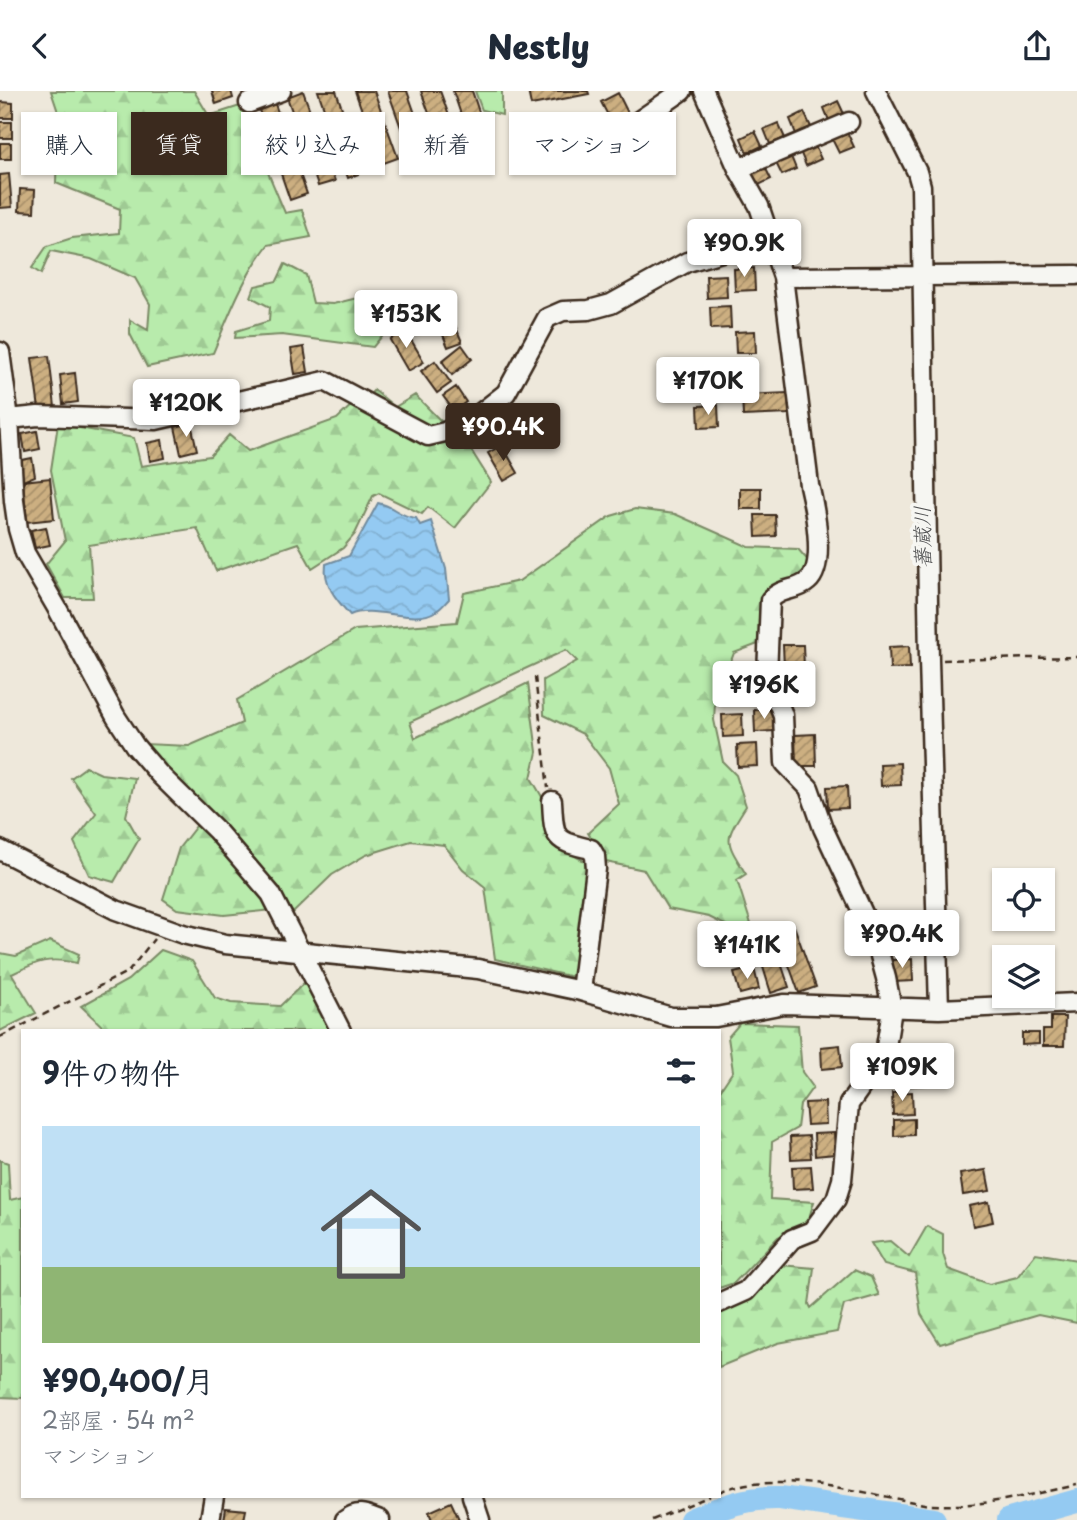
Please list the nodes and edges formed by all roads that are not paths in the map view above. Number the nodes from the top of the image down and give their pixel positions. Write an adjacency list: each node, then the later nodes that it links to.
1 (281, 91): 5 (street)
2 (681, 91): 6 (street)
3 (704, 91): 8 (street)
4 (876, 91): 11 (street)
5 (249, 103)
6 (651, 112)
7 (849, 122): 8 (street)
8 (738, 169): 9 (street)
9 (771, 238): 12 (street); 14 (street)
10 (1077, 275): 11 (street)
11 (920, 276): 12 (street); 22 (street)
12 (783, 277): 21 (street)
13 (0, 352): 14 (street)
14 (9, 419): 15 (street)
15 (7, 502): 18 (street)
16 (552, 801): 19 (street)
17 (0, 850): 18 (street)
18 (303, 953): 19 (street); 23 (street)
19 (581, 991): 21 (street)
20 (1077, 1003): 22 (street)
21 (892, 1009): 22 (street); 24 (street)
22 (939, 1009)
23 (340, 1029)
24 (721, 1302)
25 (214, 1498): 27 (street)
26 (473, 1498): 30 (street)
27 (210, 1520)
28 (345, 1520): 29 (street)
29 (380, 1520)
30 (480, 1520)

